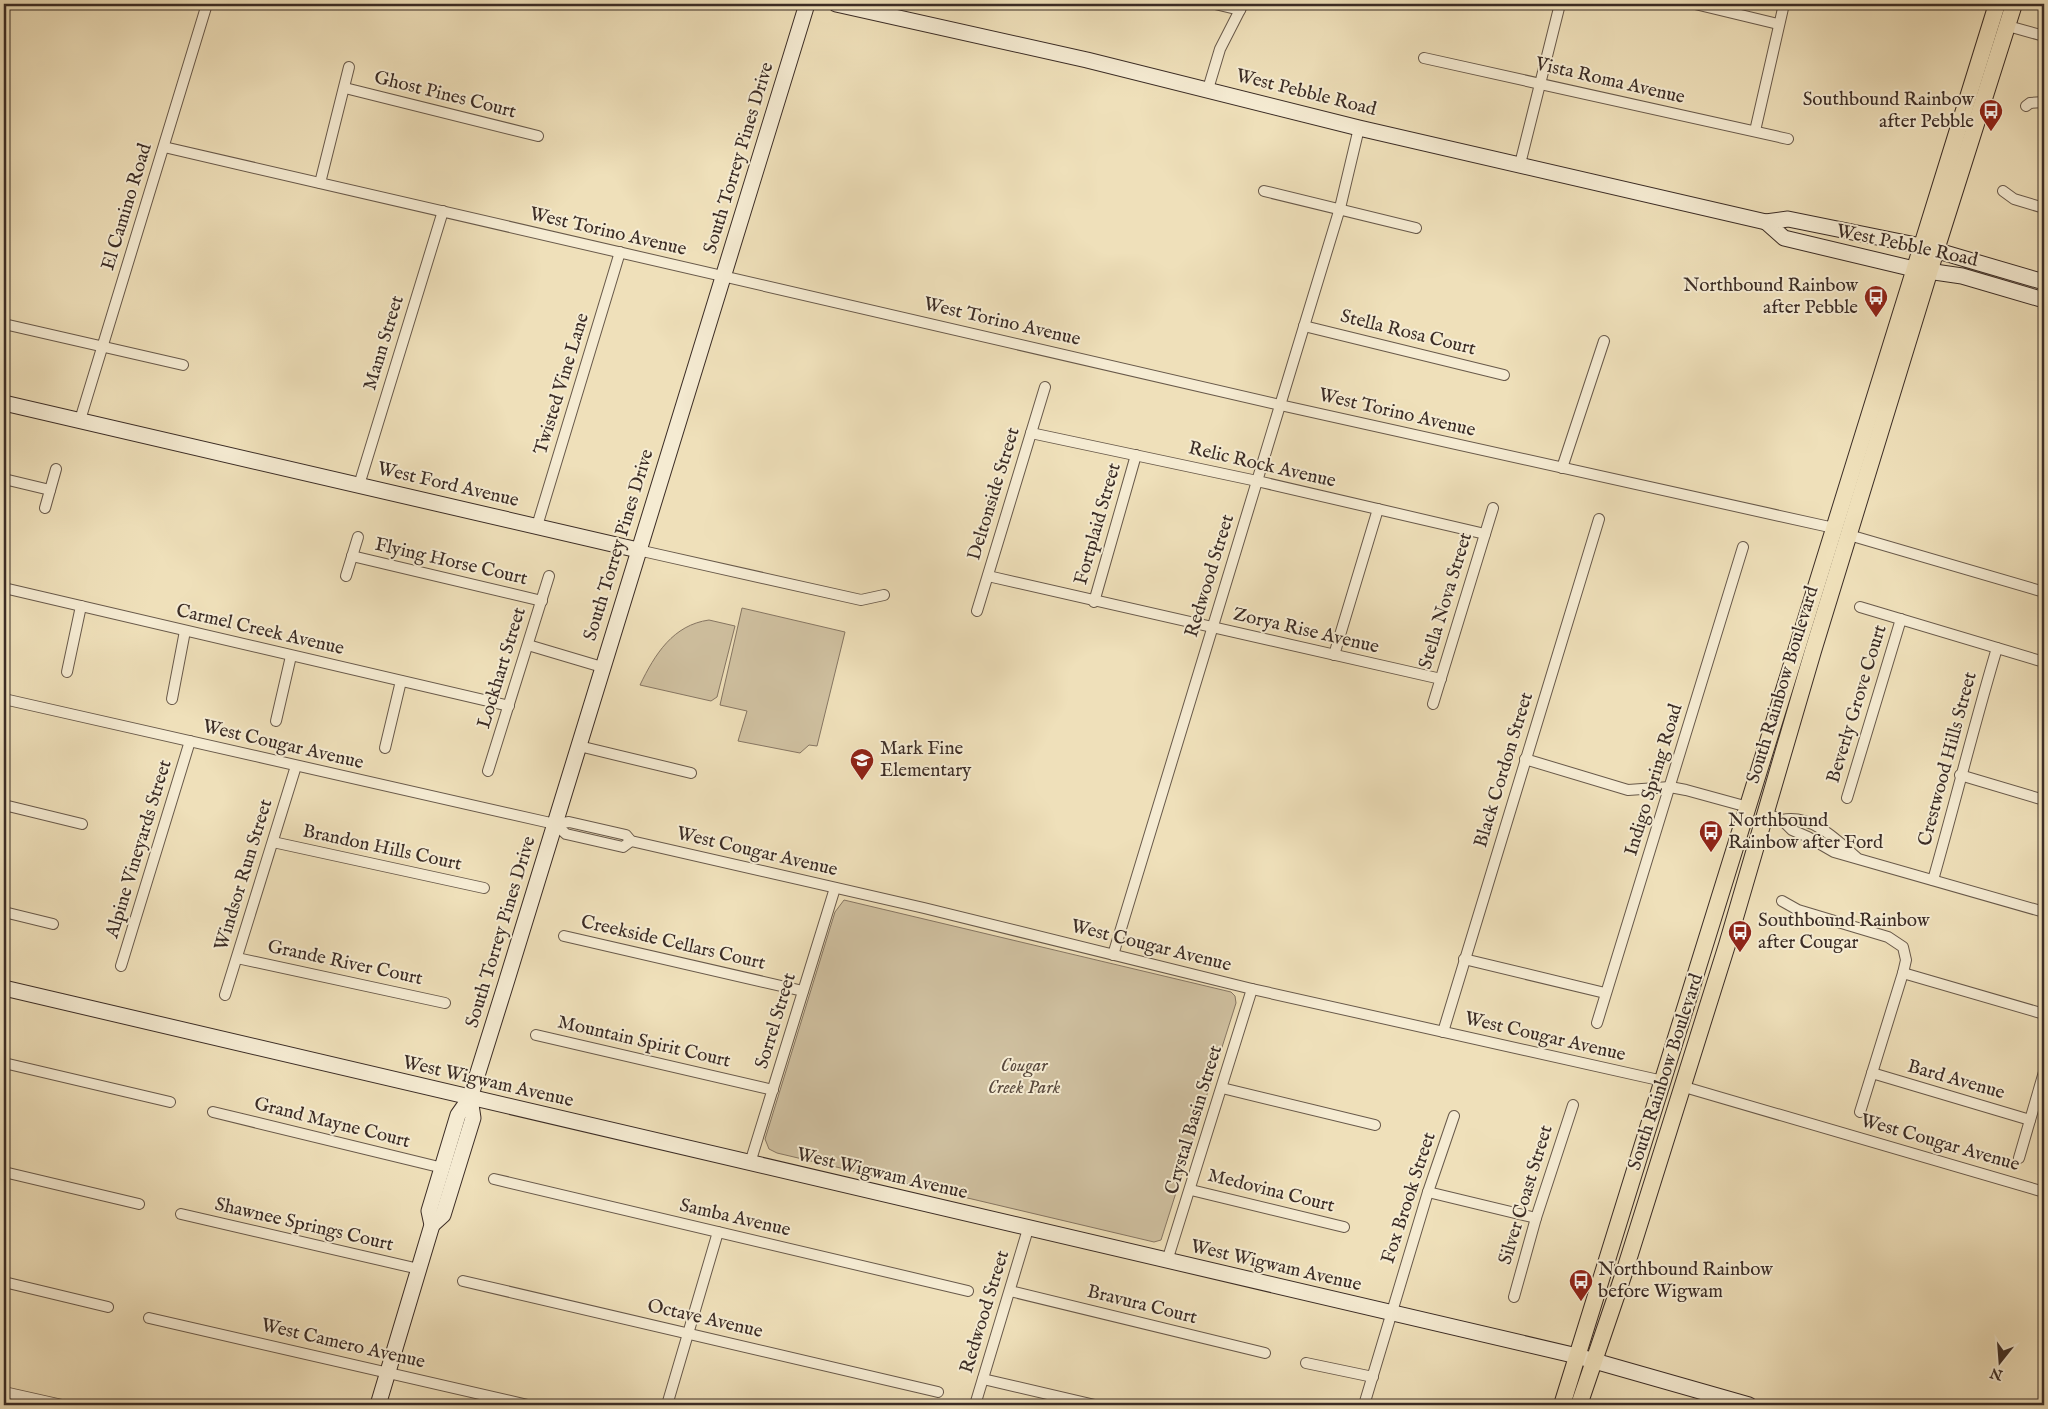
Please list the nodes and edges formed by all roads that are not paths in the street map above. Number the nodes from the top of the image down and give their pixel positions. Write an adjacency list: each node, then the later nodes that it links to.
1 (207, 4): 28 (street, El Camino Road)
2 (807, 4): 41 (street, South Torrey Pines Drive)
3 (836, 4): 21 (street, West Pebble Road)
4 (1215, 4): 11 (street)
5 (1560, 4): 19 (street)
6 (1695, 4): 13 (street)
7 (1784, 4): 13 (street)
8 (1997, 4): 12 (main road, South Rainbow Boulevard)
9 (2005, 4): 14 (main road)
10 (2014, 4): 14 (main road, South Rainbow Boulevard)
11 (1241, 7): 21 (street)
12 (1991, 20): 18 (main road); 38 (main road, South Rainbow Boulevard)
13 (1778, 24): 25 (street)
14 (2008, 26): 15 (street); 18 (main road, South Rainbow Boulevard)
15 (2044, 36)
16 (1424, 58): 19 (street, Vista Roma Avenue)
17 (349, 67): 20 (street)
18 (1995, 68): 38 (main road, South Rainbow Boulevard)
19 (1540, 83): 25 (street, Vista Roma Avenue); 29 (street)
20 (345, 88): 26 (street, Ghost Pines Court); 30 (street)
21 (1208, 89): 24 (street, West Pebble Road)
22 (2044, 102): 23 (street)
23 (2026, 106)
24 (1359, 128): 29 (street, West Pebble Road); 33 (street, Redwood Street)
25 (1755, 131): 27 (street, Vista Roma Avenue)
26 (538, 136)
27 (1788, 139)
28 (164, 147): 30 (street, West Torino Avenue); 47 (street, El Camino Road)
29 (1520, 164): 36 (street, West Pebble Road)
30 (320, 183): 35 (street, West Torino Avenue)
31 (1264, 191): 33 (street)
32 (2003, 191): 34 (street)
33 (1340, 208): 37 (street); 45 (street, Redwood Street)
34 (2044, 208)
35 (443, 211): 39 (street, West Torino Avenue); 60 (street, Mann Street)
36 (1766, 222): 38 (street, West Pebble Road); 40 (street, West Pebble Road)
37 (1416, 228)
38 (1929, 248): 40 (main road, South Rainbow Boulevard); 42 (street, West Pebble Road)
39 (620, 252): 41 (street, West Torino Avenue); 66 (street, Twisted Vine Lane)
40 (1922, 270): 43 (street, West Pebble Road); 67 (main road, South Rainbow Boulevard); 67 (main road, South Rainbow Boulevard)
41 (724, 277): 52 (street, West Torino Avenue); 71 (street, South Torrey Pines Drive)
42 (2044, 282)
43 (2044, 300)
44 (4, 324): 47 (street)
45 (1304, 326): 49 (street, Stella Rosa Court); 52 (street, Redwood Street)
46 (1604, 341): 56 (street)
47 (102, 347): 48 (street); 53 (street, El Camino Road)
48 (183, 365)
49 (1504, 375)
50 (1045, 388): 54 (street, Deltonside Street)
51 (4, 403): 53 (street, West Ford Avenue)
52 (1280, 405): 56 (street, West Torino Avenue); 59 (street, Redwood Street)
53 (80, 420): 60 (street, West Ford Avenue)
54 (1031, 433): 55 (street, Relic Rock Avenue); 75 (street, Deltonside Street)
55 (1136, 455): 59 (street, Relic Rock Avenue); 80 (street, Fortplaid Street)
56 (1562, 468): 67 (street, West Torino Avenue)
57 (56, 469): 61 (street)
58 (4, 479): 61 (street)
59 (1257, 481): 64 (street, Relic Rock Avenue); 85 (street, Redwood Street)
60 (359, 485): 66 (street, West Ford Avenue)
61 (50, 490): 62 (street)
62 (45, 508)
63 (1493, 508): 68 (street, Stella Nova Street)
64 (1378, 509): 68 (street, Relic Rock Avenue); 89 (street)
65 (1599, 519): 105 (street, Black Cordon Street)
66 (537, 526): 71 (street, West Ford Avenue)
67 (1842, 532): 77 (street, West Torino Avenue); 101 (main road, South Rainbow Boulevard); 115 (main road, South Rainbow Boulevard)
68 (1485, 534): 94 (street, Stella Nova Street)
69 (358, 537): 72 (street, Flying Horse Court)
70 (1743, 547): 110 (street, Indigo Spring Road)
71 (638, 550): 78 (street, West Ford Avenue); 92 (street, South Torrey Pines Drive)
72 (352, 556): 73 (street, Flying Horse Court); 79 (street, Flying Horse Court)
73 (346, 576)
74 (549, 576): 79 (street, Lockhart Street)
75 (988, 576): 80 (street, Zorya Rise Avenue); 83 (street, Deltonside Street)
76 (4, 588): 81 (street, Carmel Creek Avenue)
77 (2044, 592)
78 (884, 595)
79 (542, 601): 87 (street, Lockhart Street)
80 (1094, 602): 85 (street, Zorya Rise Avenue)
81 (81, 606): 86 (street, Carmel Creek Avenue); 93 (street)
82 (1860, 607): 84 (street)
83 (977, 611)
84 (1901, 619): 88 (street); 111 (street, Beverly Grove Court)
85 (1212, 627): 89 (street, Zorya Rise Avenue); 128 (street, Redwood Street)
86 (185, 631): 90 (street, Carmel Creek Avenue); 97 (street)
87 (528, 645): 92 (street); 99 (street, Lockhart Street)
88 (1998, 648): 91 (street); 109 (street, Crestwood Hills Street)
89 (1334, 655): 94 (street, Zorya Rise Avenue)
90 (291, 656): 95 (street, Carmel Creek Avenue); 100 (street)
91 (2044, 662)
92 (602, 667): 103 (street, South Torrey Pines Drive)
93 (67, 672)
94 (1441, 679): 98 (street, Stella Nova Street)
95 (401, 681): 99 (street, Carmel Creek Avenue); 104 (street)
96 (4, 699): 102 (street, West Cougar Avenue)
97 (172, 699)
98 (1433, 704)
99 (509, 706): 107 (street, Lockhart Street)
100 (276, 721)
101 (1773, 725): 114 (main road, South Rainbow Boulevard); 115 (main road)
102 (190, 741): 106 (street, West Cougar Avenue); 131 (street, Alpine Vineyards Street)
103 (579, 746): 108 (street); 117 (street, South Torrey Pines Drive)
104 (385, 748)
105 (1525, 759): 110 (street); 130 (street, Black Cordon Street)
106 (296, 766): 117 (street, West Cougar Avenue); 118 (street, Windsor Run Street)
107 (488, 771)
108 (692, 773)
109 (1960, 775): 112 (street); 119 (street, Crestwood Hills Street)
110 (1670, 787): 114 (street); 137 (street, Indigo Spring Road)
111 (1847, 798)
112 (2044, 800)
113 (4, 805): 116 (street)
114 (1748, 807): 120 (main road); 136 (main road, South Rainbow Boulevard)
115 (1764, 814): 119 (street); 120 (main road, South Rainbow Boulevard)
116 (82, 824)
117 (555, 824): 122 (street, West Cougar Avenue); 151 (street, South Torrey Pines Drive)
118 (273, 842): 121 (street, Brandon Hills Court); 129 (street, Windsor Run Street)
119 (1933, 880): 125 (street)
120 (1744, 884): 148 (main road, South Rainbow Boulevard)
121 (484, 888)
122 (835, 888): 128 (street, West Cougar Avenue); 135 (street, Sorrel Street)
123 (1782, 901): 132 (street)
124 (4, 912): 126 (street)
125 (2044, 912)
126 (53, 924)
127 (564, 936): 135 (street, Creekside Cellars Court)
128 (1113, 955): 134 (street, West Cougar Avenue)
129 (237, 958): 138 (street, Windsor Run Street); 139 (street, Grande River Court)
130 (1464, 959): 137 (street); 142 (street, Black Cordon Street)
131 (121, 966)
132 (1903, 973): 140 (street); 146 (street)
133 (4, 988): 151 (street, West Wigwam Avenue)
134 (1252, 989): 142 (street, West Cougar Avenue); 149 (street, Crystal Basin Street)
135 (803, 990): 150 (street, Sorrel Street)
136 (1690, 992): 147 (main road, South Rainbow Boulevard); 148 (main road)
137 (1605, 994): 141 (street, Indigo Spring Road)
138 (225, 995)
139 (445, 1003)
140 (2044, 1014)
141 (1597, 1023)
142 (1443, 1032): 147 (street, West Cougar Avenue)
143 (536, 1035): 150 (street, Mountain Spirit Court)
144 (4, 1063): 152 (street)
145 (2044, 1072): 157 (street)
146 (1872, 1073): 155 (street); 157 (street, Bard Avenue)
147 (1663, 1081): 162 (main road); 187 (main road, South Rainbow Boulevard)
148 (1681, 1086): 162 (main road, South Rainbow Boulevard); 167 (street, West Cougar Avenue)
149 (1222, 1088): 158 (street); 165 (street, Crystal Basin Street)
150 (773, 1090): 160 (street, Sorrel Street)
151 (470, 1098): 160 (street, West Wigwam Avenue); 161 (street, South Torrey Pines Drive); 171 (street, South Torrey Pines Drive)
152 (170, 1102)
153 (1573, 1105): 170 (street, Silver Coast Street)
154 (213, 1112): 161 (street, Grand Mayne Court)
155 (1860, 1112)
156 (1454, 1116): 166 (street, Fox Brook Street)
157 (2030, 1120): 159 (street)
158 (1375, 1125)
159 (2018, 1158)
160 (750, 1164): 173 (street, West Wigwam Avenue)
161 (443, 1168): 171 (street, South Torrey Pines Drive)
162 (1656, 1168): 187 (main road, South Rainbow Boulevard)
163 (4, 1172): 168 (street)
164 (494, 1180): 174 (street, Samba Avenue)
165 (1191, 1190): 172 (street, Medovina Court); 175 (street, Crystal Basin Street)
166 (1428, 1192): 170 (street); 183 (street, Fox Brook Street)
167 (2044, 1192)
168 (139, 1204)
169 (182, 1214): 176 (street, Shawnee Springs Court)
170 (1536, 1218): 181 (street, Silver Coast Street)
171 (432, 1225): 176 (street, South Torrey Pines Drive)
172 (1344, 1227)
173 (1028, 1229): 175 (street, West Wigwam Avenue); 180 (street, Redwood Street)
174 (718, 1232): 179 (street, Samba Avenue); 185 (street)
175 (1167, 1261): 183 (street, West Wigwam Avenue)
176 (418, 1269): 189 (street, South Torrey Pines Drive)
177 (462, 1281): 185 (street, Octave Avenue)
178 (4, 1282): 182 (street)
179 (968, 1291)
180 (1010, 1291): 186 (street, Bravura Court); 191 (street, Redwood Street)
181 (1514, 1296)
182 (108, 1307)
183 (1391, 1313): 187 (street, West Wigwam Avenue); 190 (street, Fox Brook Street)
184 (149, 1318): 189 (street, West Camero Avenue)
185 (689, 1333): 193 (street, Octave Avenue); 197 (street)
186 (1265, 1353)
187 (1585, 1359): 201 (main road, South Rainbow Boulevard); 202 (main road, South Rainbow Boulevard); 203 (street, West Wigwam Avenue)
188 (1306, 1363): 190 (street)
189 (388, 1372): 195 (street, South Torrey Pines Drive); 196 (street, West Camero Avenue)
190 (1373, 1377): 200 (street, Fox Brook Street)
191 (984, 1379): 198 (street, Redwood Street); 199 (street)
192 (4, 1392): 194 (street)
193 (938, 1392)
194 (62, 1405)
195 (378, 1405)
196 (528, 1405)
197 (667, 1405)
198 (975, 1405)
199 (1096, 1405)
200 (1364, 1405)
201 (1562, 1405)
202 (1579, 1405)
203 (1749, 1405)

